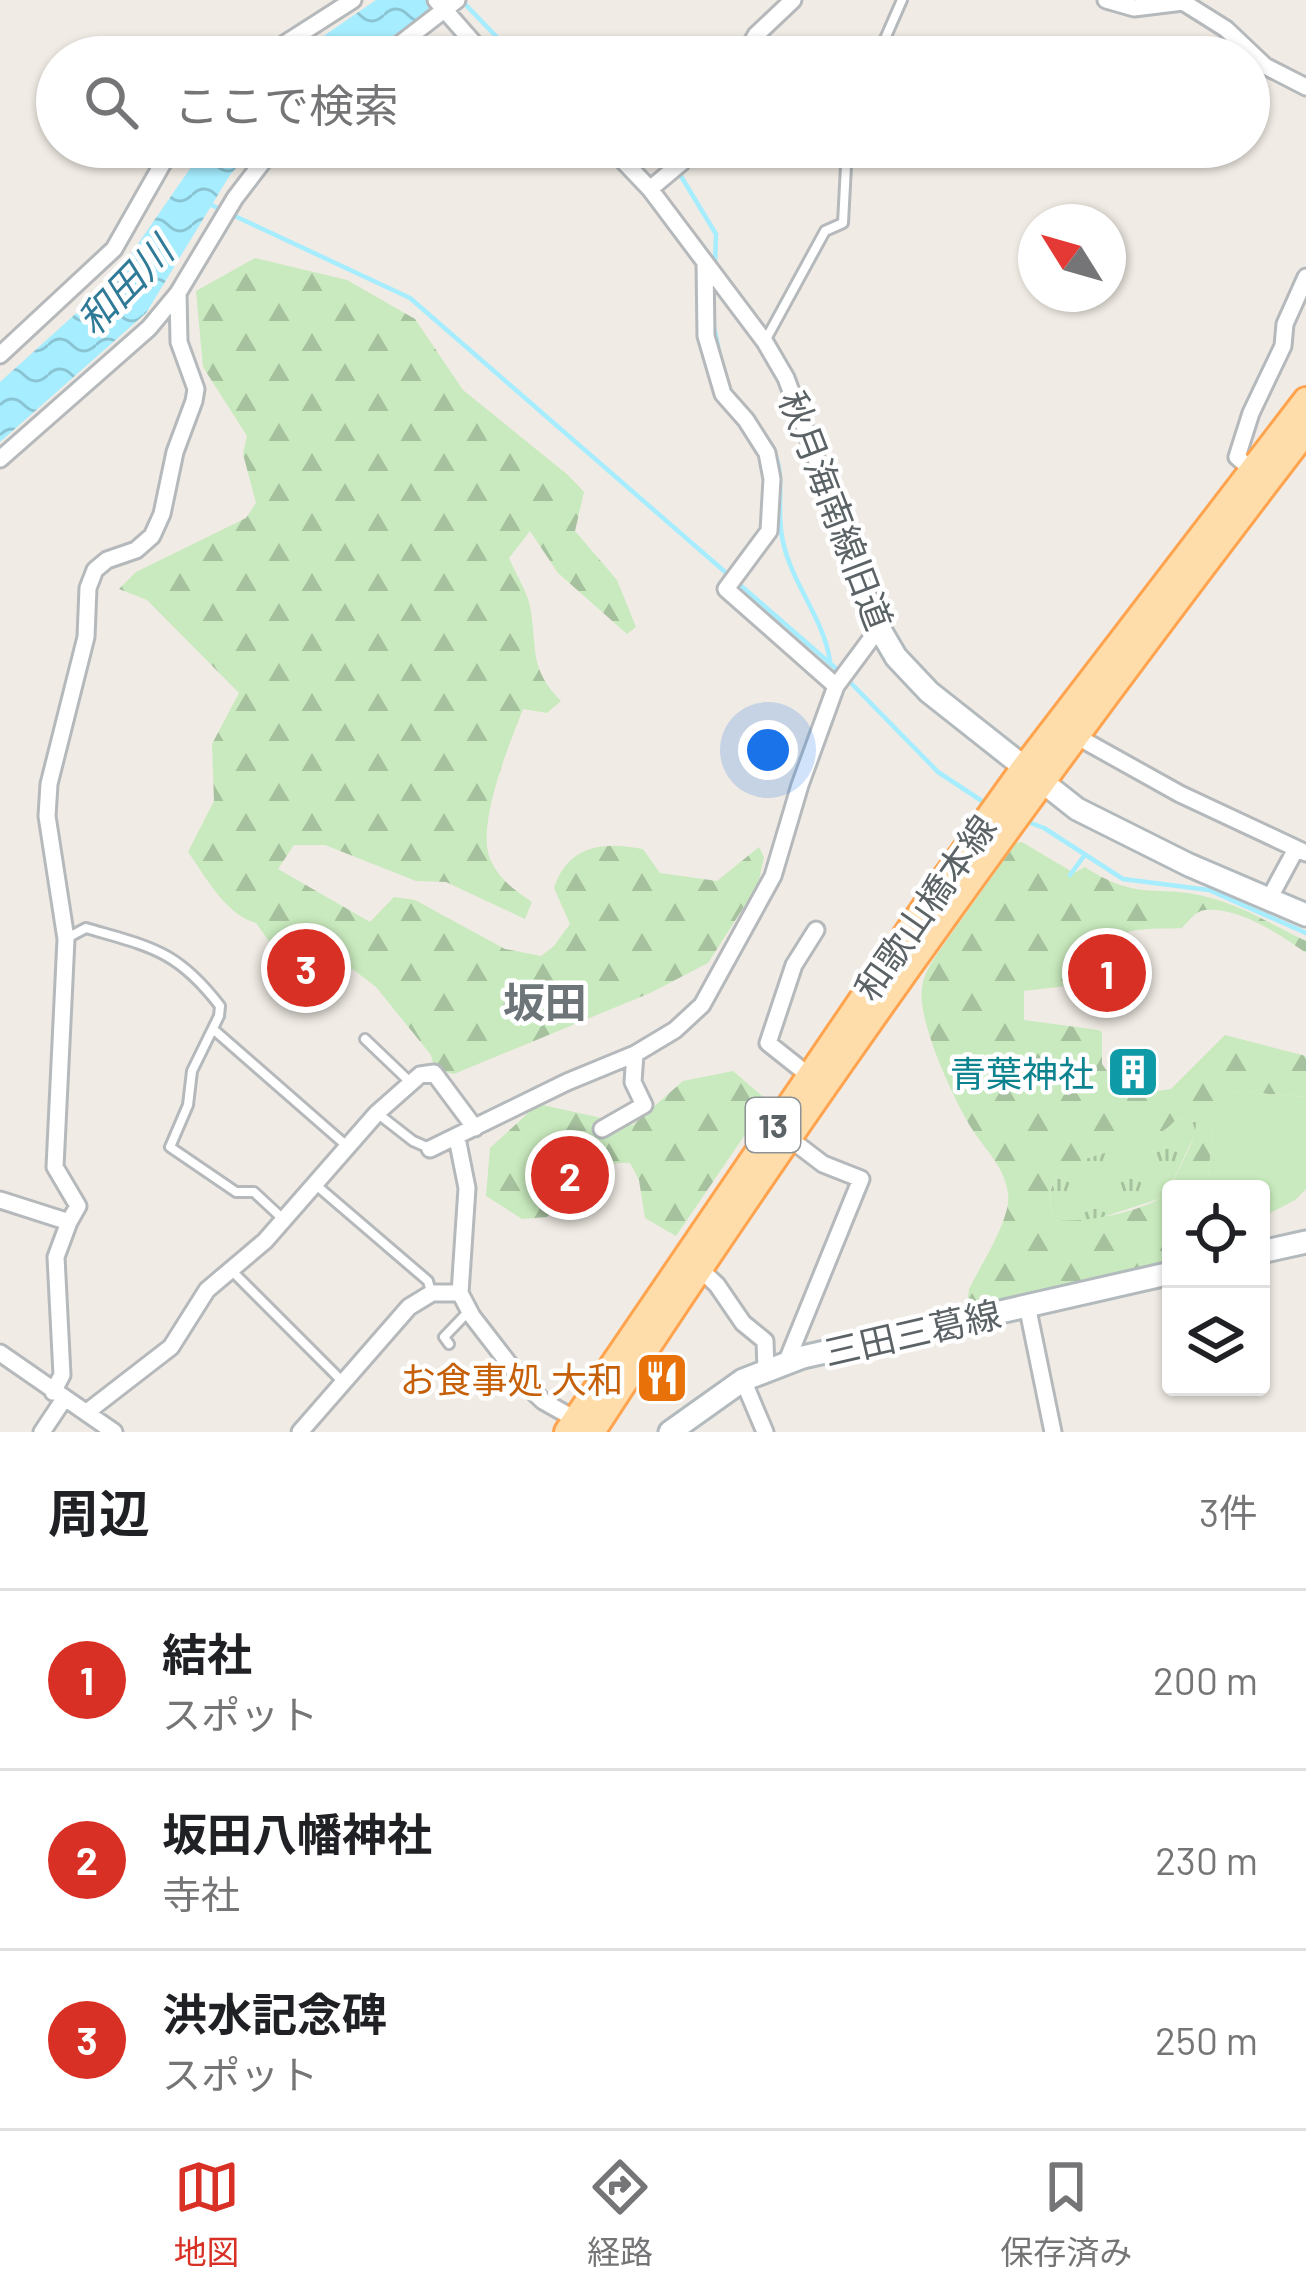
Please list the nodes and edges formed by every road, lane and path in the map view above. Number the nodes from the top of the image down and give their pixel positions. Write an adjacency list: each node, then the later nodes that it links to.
1 (353, 0): 7 (street)
2 (793, 0): 10 (street)
3 (902, 0): 11 (lane)
4 (1106, 0): 5 (street)
5 (1184, 1): 12 (street)
6 (445, 4): 8 (street); 9 (street)
7 (297, 36)
8 (408, 36)
9 (470, 36)
10 (755, 36)
11 (886, 36)
12 (1233, 36)
13 (1270, 69): 14 (street)
14 (1306, 87)
15 (160, 168): 25 (street)
16 (258, 168): 23 (street)
17 (630, 168): 20 (street, 秋月海南線旧道)
18 (675, 168): 20 (street)
19 (846, 168): 24 (lane)
20 (650, 189): 21 (street, 秋月海南線旧道)
21 (705, 262): 24 (street, 秋月海南線旧道); 31 (street)
22 (1306, 277): 29 (street)
23 (178, 293): 28 (street); 39 (street)
24 (765, 342): 30 (street, 秋月海南線旧道)
25 (0, 355)
26 (1306, 400): 29 (main road, 和歌山橋本線 / 13)
27 (1306, 431): 29 (main road, 和歌山橋本線 / 13)
28 (0, 459)
29 (1260, 477): 32 (main road, 和歌山橋本線 / 13); 33 (main road, 和歌山橋本線 / 13)
30 (879, 628): 31 (street); 33 (main road, 秋月海南線旧道)
31 (837, 683): 42 (street)
32 (1076, 736): 33 (main road, 和歌山橋本線 / 13); 35 (street)
33 (1032, 776): 34 (main road, 和歌山橋本線 / 13); 36 (main road, 秋月海南線旧道)
34 (1003, 815): 43 (main road, 和歌山橋本線 / 13); 49 (main road, 和歌山橋本線 / 13)
35 (1301, 851): 36 (street)
36 (1269, 899): 37 (main road, 秋月海南線旧道)
37 (1306, 915)
38 (816, 930): 43 (street)
39 (66, 939): 40 (lane); 55 (street)
40 (213, 1029): 50 (lane); 54 (lane)
41 (365, 1039): 44 (lane)
42 (635, 1054): 46 (street); 47 (street)
43 (807, 1074): 72 (main road, 和歌山橋本線 / 13)
44 (412, 1083): 45 (street); 46 (street)
45 (377, 1113): 50 (street); 51 (lane)
46 (475, 1128): 48 (street)
47 (602, 1129)
48 (457, 1138): 51 (street); 62 (street)
49 (789, 1138): 58 (main road, 和歌山橋本線 / 13); 67 (street)
50 (348, 1147): 52 (street)
51 (430, 1149)
52 (315, 1184): 54 (street); 61 (lane)
53 (0, 1200): 55 (street)
54 (284, 1220): 59 (street)
55 (69, 1222): 70 (street)
56 (1306, 1242): 57 (main road)
57 (1270, 1250)
58 (699, 1268): 67 (street); 72 (main road, 和歌山橋本線 / 13)
59 (231, 1270): 69 (lane); 71 (street)
60 (1162, 1275): 63 (main road, 三田三葛線)
61 (432, 1293): 62 (street); 69 (street)
62 (460, 1293): 64 (street)
63 (1027, 1305): 67 (main road, 三田三葛線); 78 (street)
64 (469, 1311): 65 (lane); 72 (street)
65 (448, 1344)
66 (0, 1353): 70 (street)
67 (776, 1367): 68 (main road, 三田三葛線)
68 (743, 1380): 76 (main road, 三田三葛線); 77 (street)
69 (343, 1382): 75 (street)
70 (58, 1395): 71 (street); 73 (street)
71 (87, 1412): 74 (street)
72 (582, 1428)
73 (42, 1432)
74 (114, 1432)
75 (299, 1432)
76 (670, 1432)
77 (764, 1432)
78 (1053, 1432)

